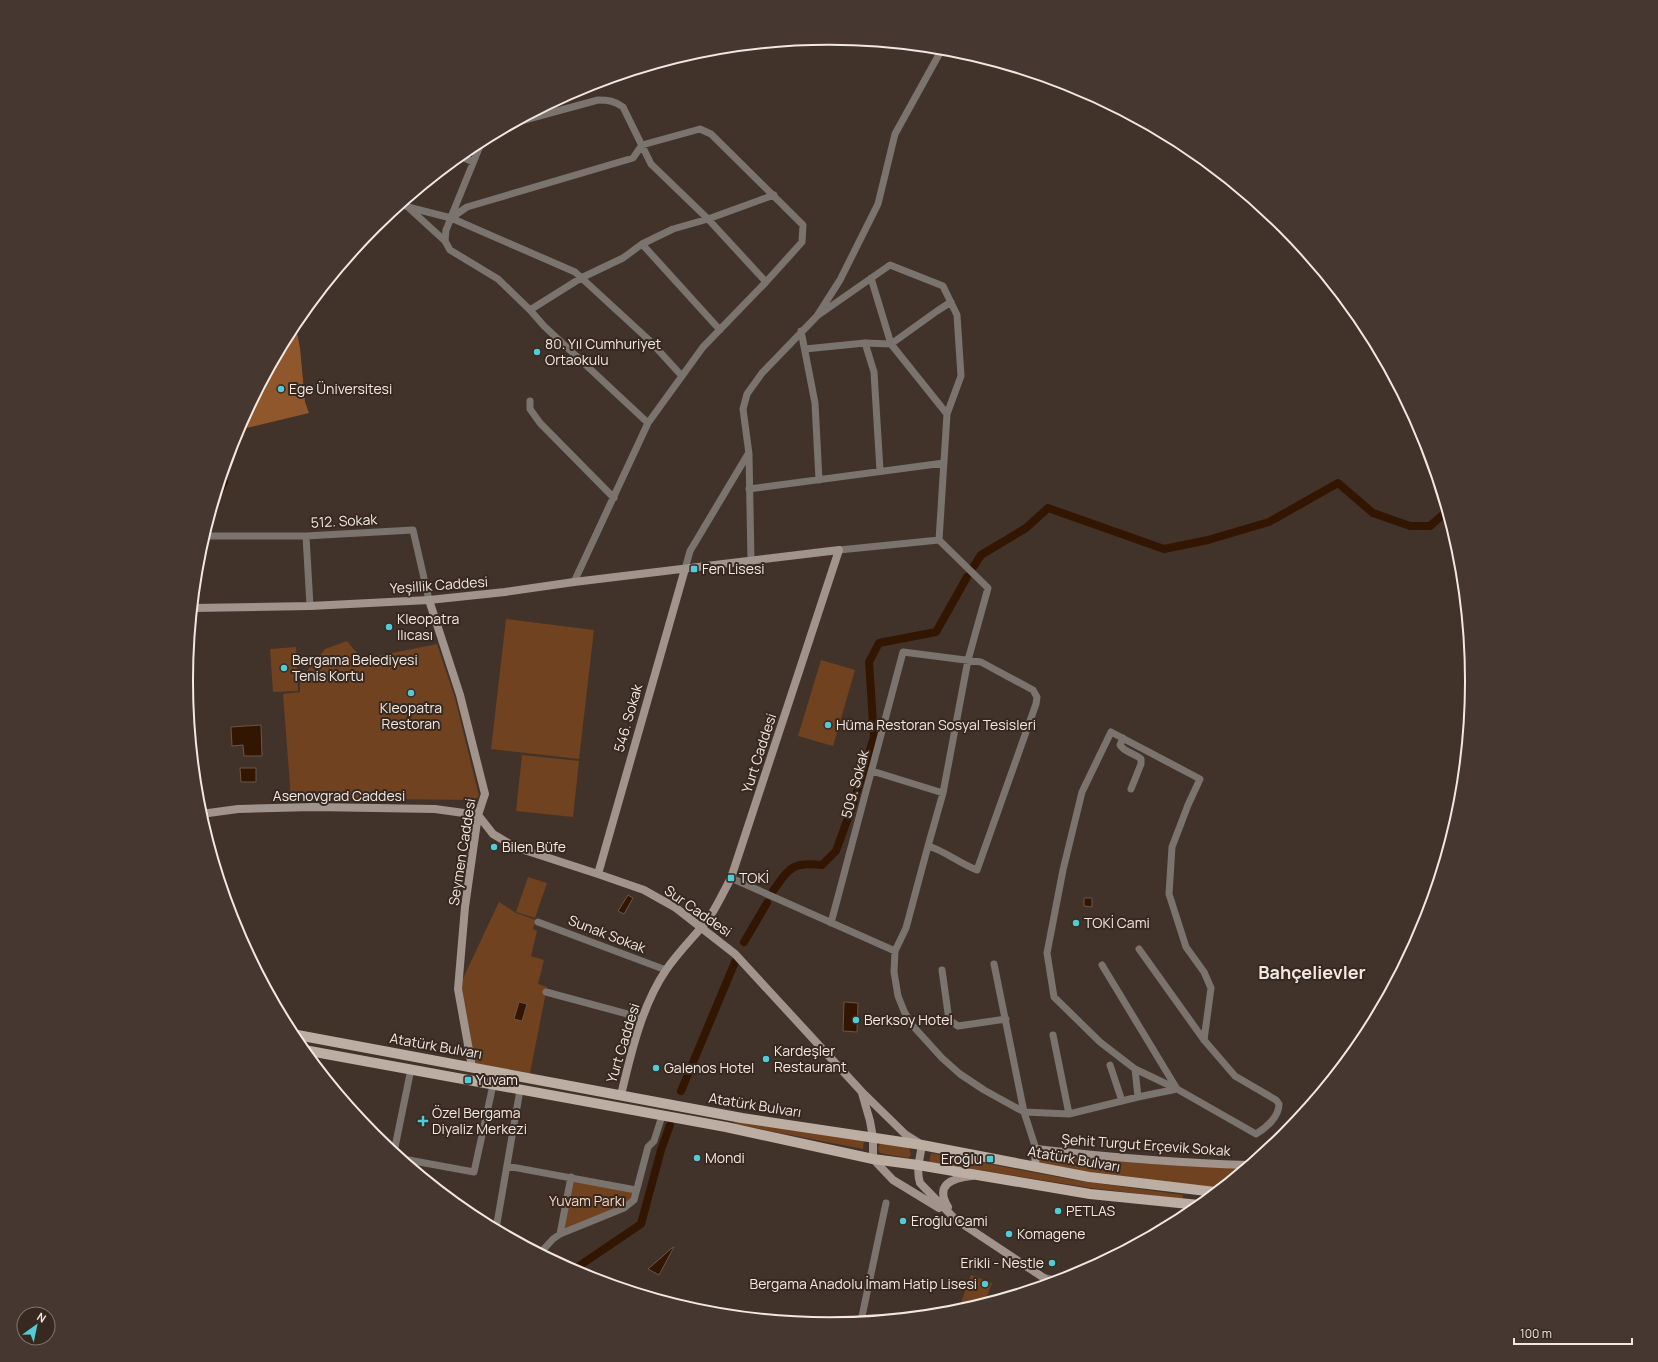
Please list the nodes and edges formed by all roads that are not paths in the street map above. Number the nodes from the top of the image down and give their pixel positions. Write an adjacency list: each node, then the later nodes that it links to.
1 (939, 55): 19 (street)
2 (537, 116): 3 (street)
3 (642, 145): 7 (street); 10 (street); 11 (street)
4 (478, 151): 6 (street)
5 (466, 159): 6 (street)
6 (473, 162): 10 (street)
7 (774, 195): 11 (street); 16 (street)
8 (406, 206): 10 (street)
9 (406, 207): 12 (street)
10 (451, 218): 12 (street); 14 (street)
11 (708, 219): 13 (street); 16 (street)
12 (445, 241): 18 (street)
13 (642, 244): 14 (street); 20 (street)
14 (581, 278): 18 (street); 25 (street)
15 (871, 278): 17 (street); 19 (street); 23 (street)
16 (766, 282): 20 (street)
17 (951, 302): 23 (street); 27 (street)
18 (530, 310): 28 (street)
19 (817, 316): 21 (street)
20 (720, 330): 25 (street)
21 (802, 331): 24 (street); 29 (street)
22 (865, 343): 23 (street); 24 (street); 31 (street)
23 (891, 344): 27 (street)
24 (805, 349): 32 (street)
25 (682, 375): 28 (street)
26 (530, 401): 34 (street)
27 (947, 414): 30 (street)
28 (648, 423): 34 (street)
29 (748, 454): 33 (street); 40 (street)
30 (944, 463): 31 (street); 37 (street)
31 (880, 471): 32 (street)
32 (819, 480): 33 (street)
33 (749, 489): 39 (street)
34 (614, 498): 41 (street)
35 (210, 536): 36 (street, 512. Sokak)
36 (306, 536): 42 (street, 512. Sokak); 43 (street)
37 (939, 540): 38 (street); 45 (street)
38 (839, 550): 39 (main road); 54 (main road, Yurt Caddesi)
39 (751, 561): 40 (main road)
40 (684, 569): 41 (main road, Yeşillik Caddesi); 53 (main road, 546. Sokak)
41 (574, 582): 42 (main road, Yeşillik Caddesi)
42 (429, 600): 43 (main road, Yeşillik Caddesi); 51 (main road, Seymen Caddesi)
43 (310, 606): 44 (main road, Yeşillik Caddesi)
44 (197, 608)
45 (968, 660): 47 (street, 509. Sokak); 49 (street); 52 (street)
46 (1123, 738): 48 (street); 69 (street); 74 (street)
47 (872, 770): 49 (street); 56 (street, 509. Sokak)
48 (1131, 789)
49 (943, 793): 52 (street)
50 (207, 813): 51 (main road, Asenovgrad Caddesi)
51 (478, 815): 53 (main road, Sur Caddesi); 72 (main road, Seymen Caddesi)
52 (928, 846): 59 (street)
53 (598, 874): 57 (main road, Sur Caddesi)
54 (731, 878): 56 (street); 57 (main road, Yurt Caddesi)
55 (538, 922): 62 (street, Sunak Sokak)
56 (831, 923): 59 (street)
57 (701, 927): 62 (main road, Yurt Caddesi); 78 (main road, Sur Caddesi)
58 (1139, 949): 69 (street)
59 (895, 951): 82 (street)
60 (994, 964): 66 (street)
61 (1102, 965): 76 (street)
62 (666, 970): 65 (main road, Yurt Caddesi)
63 (942, 970): 66 (street)
64 (546, 992): 65 (street)
65 (642, 1018): 79 (main road, Yurt Caddesi)
66 (1006, 1019): 82 (street)
67 (1053, 1035): 83 (street)
68 (301, 1036): 72 (main road, Atatürk Bulvarı)
69 (1204, 1040): 76 (street)
70 (312, 1051): 73 (main road, Atatürk Bulvarı)
71 (1110, 1065): 81 (street)
72 (472, 1067): 79 (main road, Atatürk Bulvarı)
73 (411, 1069): 75 (main road, Atatürk Bulvarı); 87 (street)
74 (1135, 1069): 76 (street); 80 (street)
75 (493, 1085): 77 (main road, Atatürk Bulvarı); 90 (street)
76 (1177, 1089): 80 (street)
77 (520, 1090): 84 (main road, Atatürk Bulvarı); 93 (street)
78 (862, 1092): 85 (main road, Sur Caddesi); 86 (main road, Sur Caddesi)
79 (621, 1095): 85 (main road, Atatürk Bulvarı)
80 (1138, 1097): 81 (street)
81 (1122, 1101): 83 (street)
82 (1024, 1112): 83 (street); 88 (street)
83 (1069, 1114)
84 (662, 1116): 89 (main road, Atatürk Bulvarı); 97 (street)
85 (873, 1138): 86 (main road, Atatürk Bulvarı); 89 (main road)
86 (922, 1145): 91 (main road); 94 (main road, Atatürk Bulvarı)
87 (395, 1146)
88 (1036, 1149): 92 (main road, Şehit Turgut Erçevik Sokak); 94 (main road)
89 (873, 1159): 91 (main road, Atatürk Bulvarı); 101 (main road)
90 (412, 1161)
91 (918, 1165): 95 (main road, Atatürk Bulvarı); 101 (main road)
92 (1241, 1165)
93 (507, 1166): 96 (street); 102 (street)
94 (1034, 1166): 98 (main road, Atatürk Bulvarı)
95 (981, 1176): 100 (main road, Atatürk Bulvarı); 101 (main road)
96 (571, 1177): 97 (street); 103 (street)
97 (636, 1190): 103 (street)
98 (1209, 1191)
99 (886, 1203): 106 (street)
100 (1190, 1204)
101 (955, 1219): 105 (main road)
102 (497, 1223)
103 (560, 1234): 104 (street)
104 (543, 1249)
105 (1045, 1279)
106 (862, 1316)

